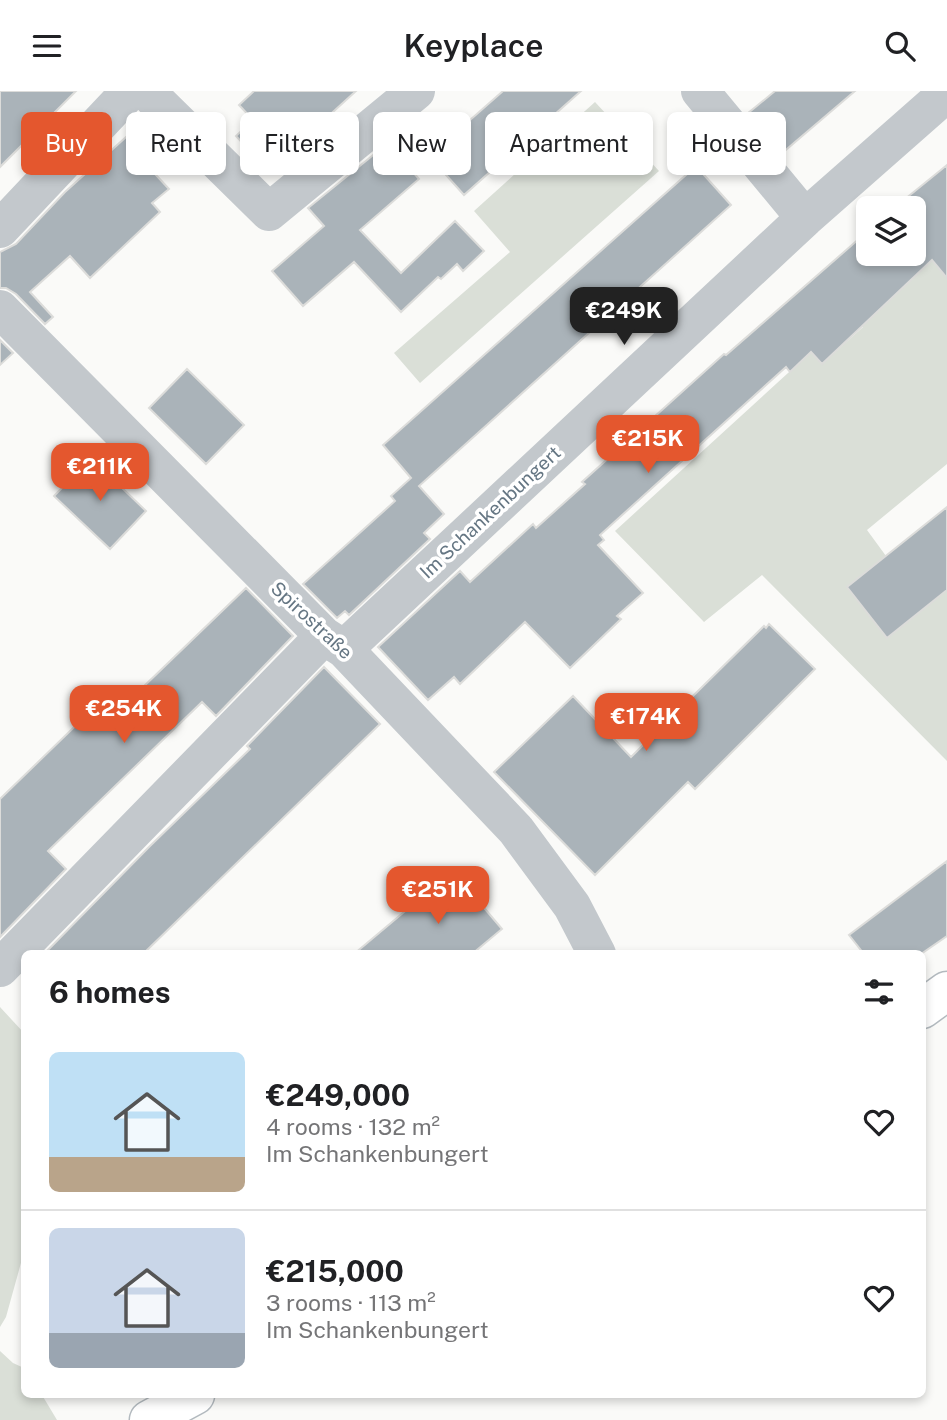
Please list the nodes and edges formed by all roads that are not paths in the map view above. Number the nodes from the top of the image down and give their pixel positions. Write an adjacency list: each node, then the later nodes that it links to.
1 (130, 91): 7 (street)
2 (146, 91): 3 (street)
3 (416, 91)
4 (700, 91): 6 (street)
5 (947, 93): 6 (street, Im Schankenbungert)
6 (805, 218): 9 (street, Im Schankenbungert)
7 (0, 229)
8 (0, 309): 9 (street, Spirostraße)
9 (334, 642): 10 (street, Spirostraße); 11 (street, Im Schankenbungert)
10 (595, 950)
11 (0, 968)
12 (947, 991): 13 (street)
13 (926, 1006)
14 (189, 1398): 15 (street)
15 (149, 1420)

